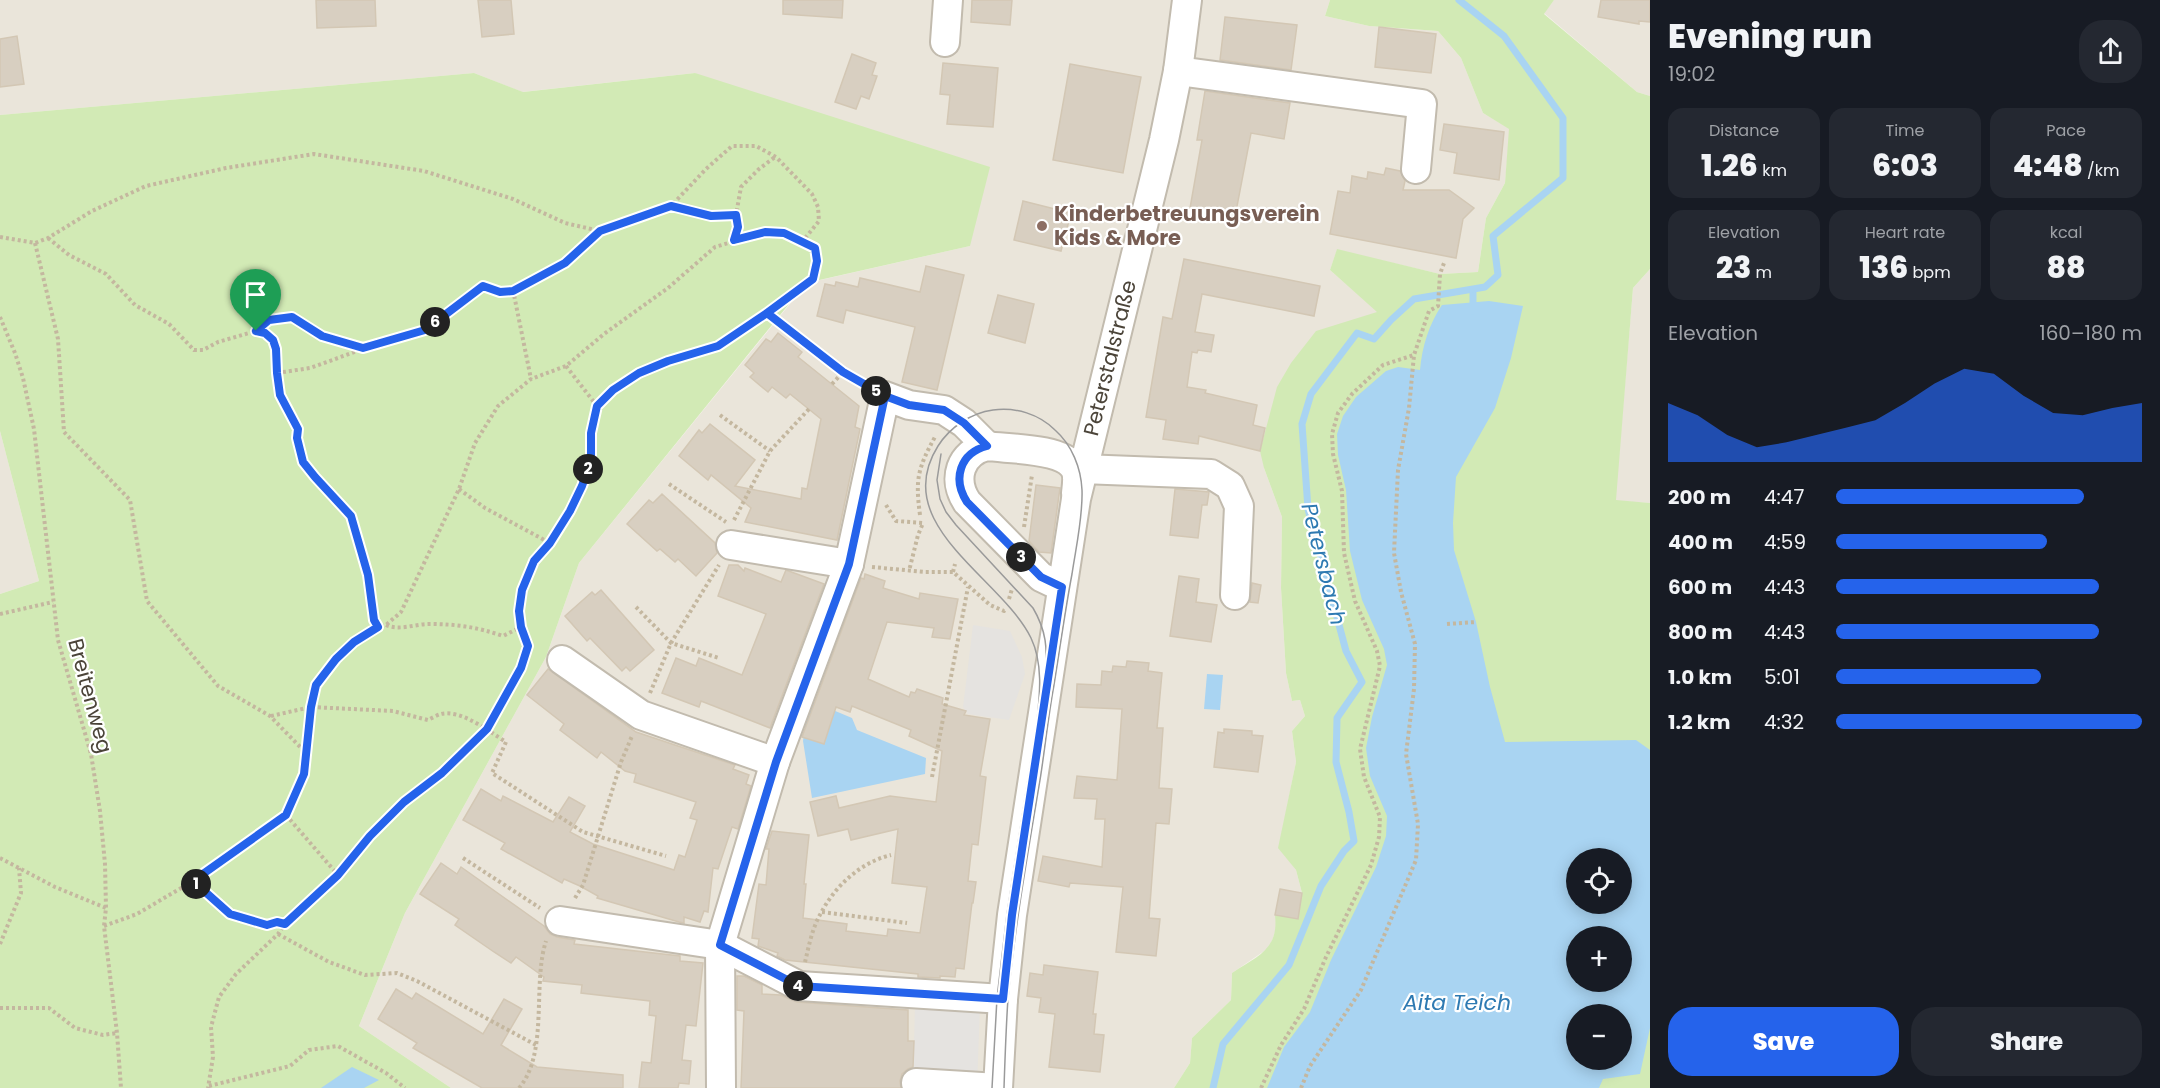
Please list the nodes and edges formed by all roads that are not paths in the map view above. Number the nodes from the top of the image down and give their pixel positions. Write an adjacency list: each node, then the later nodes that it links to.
1 (948, 0): 3 (street)
2 (1187, 0): 4 (street, Peterstalstraße)
3 (945, 42)
4 (1178, 71): 5 (street); 7 (street, Peterstalstraße)
5 (1416, 169)
6 (987, 446): 8 (street); 10 (street); 11 (street)
7 (1082, 469): 8 (street, Peterstalstraße); 12 (street, Peterstalstraße)
8 (1076, 499): 11 (street, Peterstalstraße)
9 (731, 535): 10 (street)
10 (849, 564): 14 (street)
11 (1062, 587): 17 (street, Peterstalstraße)
12 (1235, 596)
13 (562, 660): 14 (street)
14 (776, 762): 16 (street)
15 (560, 921): 16 (street)
16 (720, 945): 17 (street); 19 (street)
17 (1003, 999): 20 (street, Peterstalstraße)
18 (916, 1083): 20 (street)
19 (721, 1088)
20 (998, 1088)

